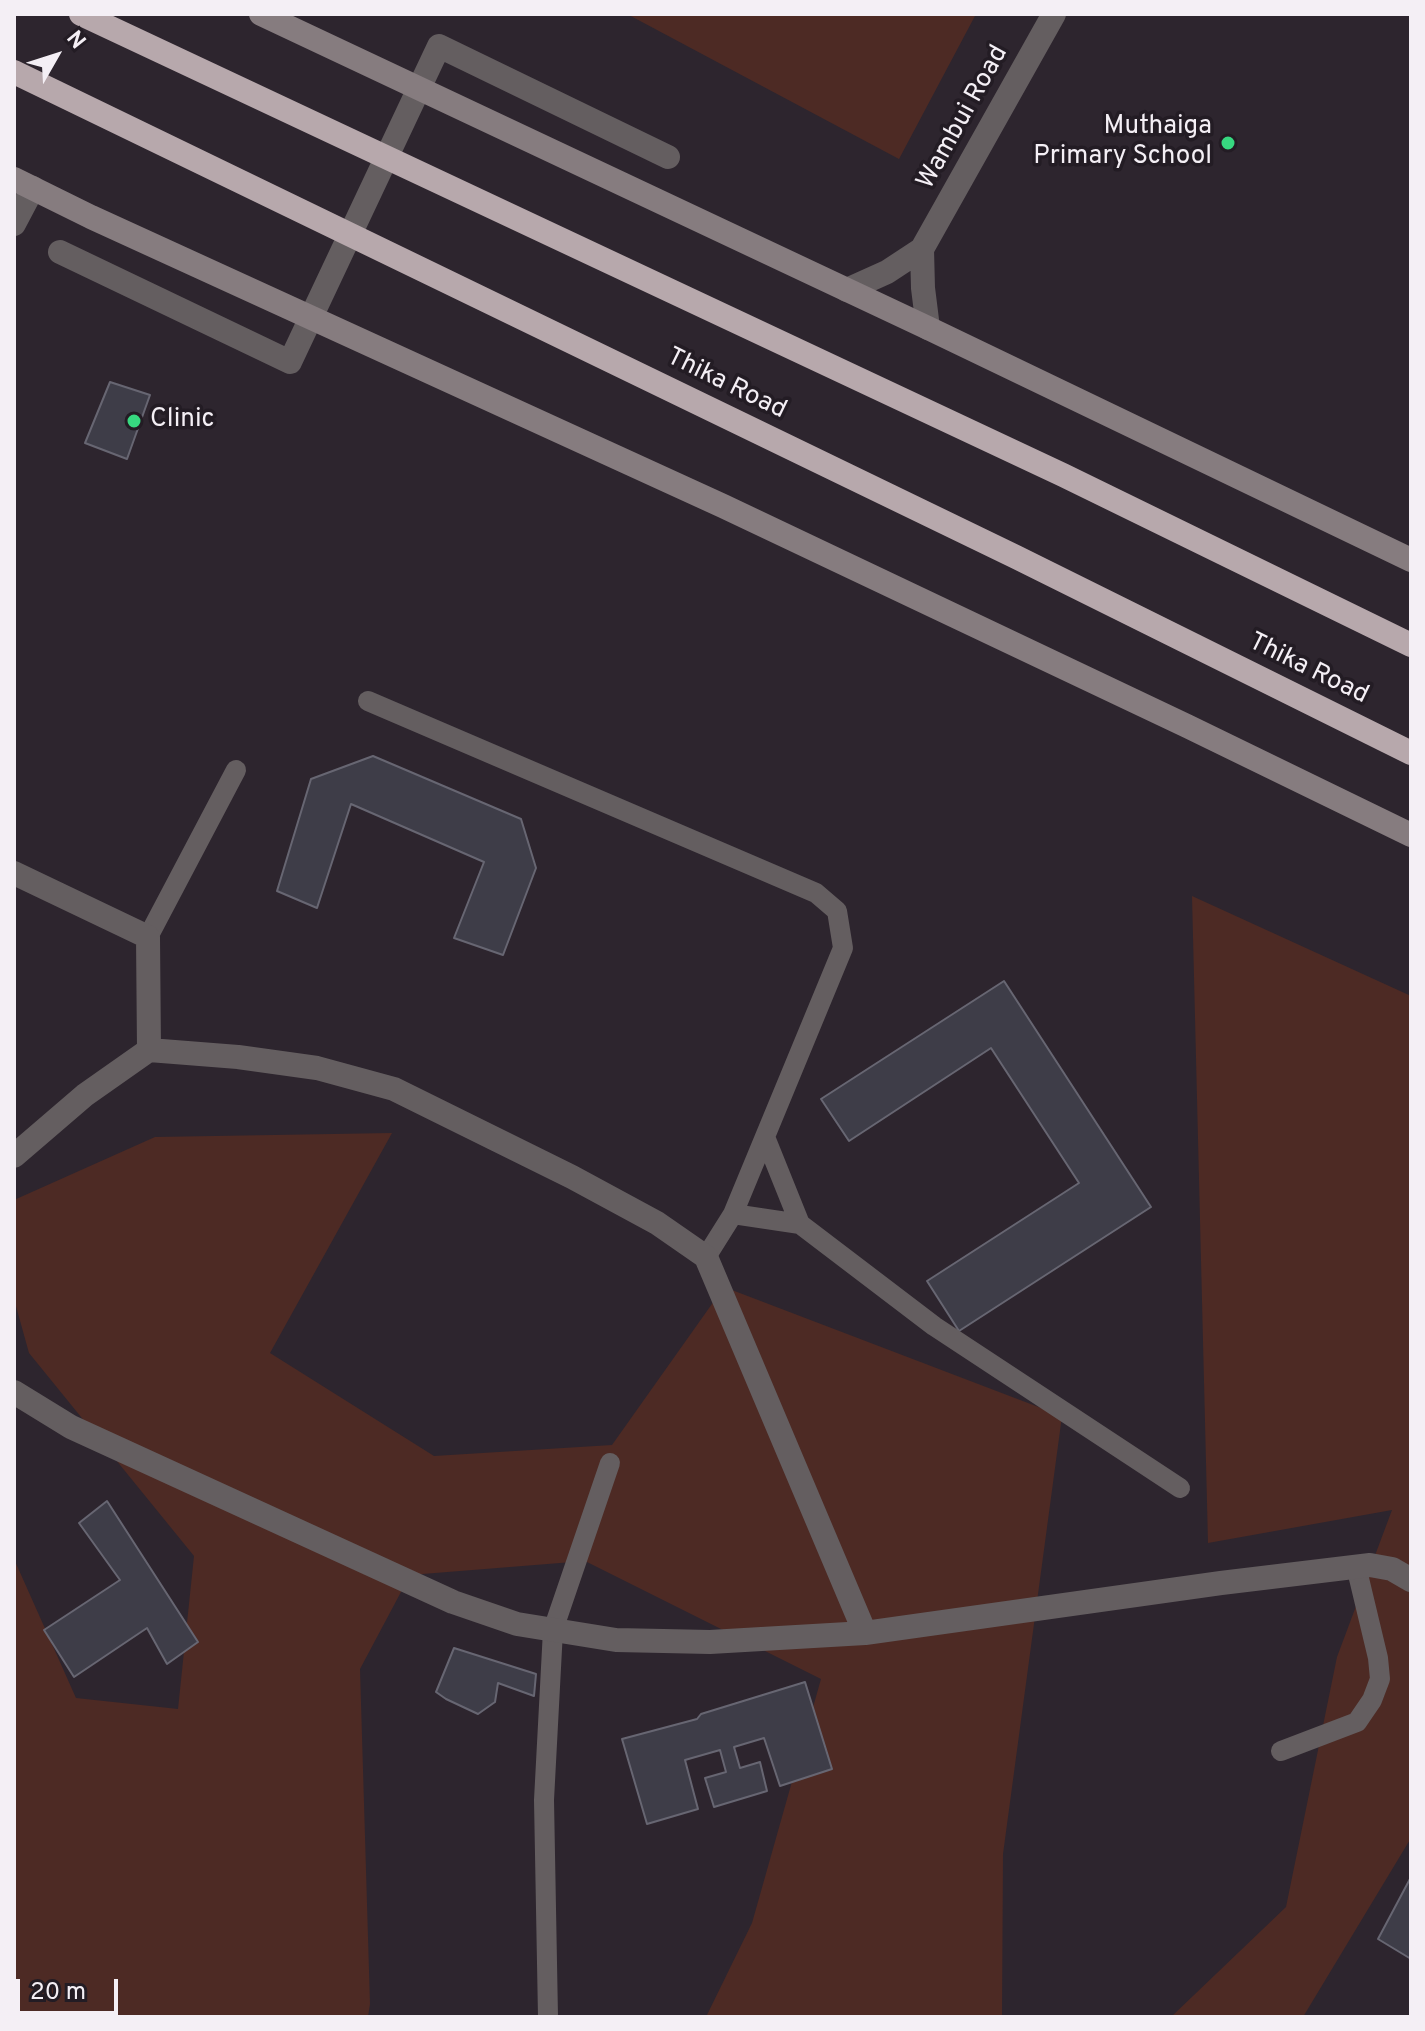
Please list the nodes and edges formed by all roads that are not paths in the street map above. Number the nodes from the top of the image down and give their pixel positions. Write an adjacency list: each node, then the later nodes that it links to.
1 (81, 14): 13 (highway)
2 (261, 14): 10 (main road)
3 (1054, 14): 8 (street, Wambui Road)
4 (14, 72): 15 (highway, Thika Road)
5 (668, 157): 9 (street)
6 (23, 184): 7 (street); 17 (main road)
7 (14, 224)
8 (922, 249): 10 (street); 11 (street)
9 (60, 252)
10 (847, 290): 11 (main road)
11 (928, 328): 12 (main road)
12 (1411, 560)
13 (1411, 645)
14 (368, 701): 21 (lane)
15 (1411, 753)
16 (236, 770): 19 (lane)
17 (1411, 835)
18 (14, 873): 19 (street)
19 (148, 937): 20 (street)
20 (149, 1050): 22 (street); 25 (street)
21 (765, 1137): 23 (lane); 24 (lane)
22 (14, 1156)
23 (733, 1214): 24 (lane); 25 (lane)
24 (800, 1224): 28 (lane)
25 (706, 1257): 32 (street)
26 (14, 1392): 31 (street)
27 (610, 1463): 31 (lane)
28 (1180, 1488)
29 (1356, 1566): 30 (street); 32 (street); 33 (lane)
30 (1411, 1580)
31 (553, 1630): 32 (street); 34 (lane)
32 (865, 1633)
33 (1281, 1751)
34 (548, 2017)

